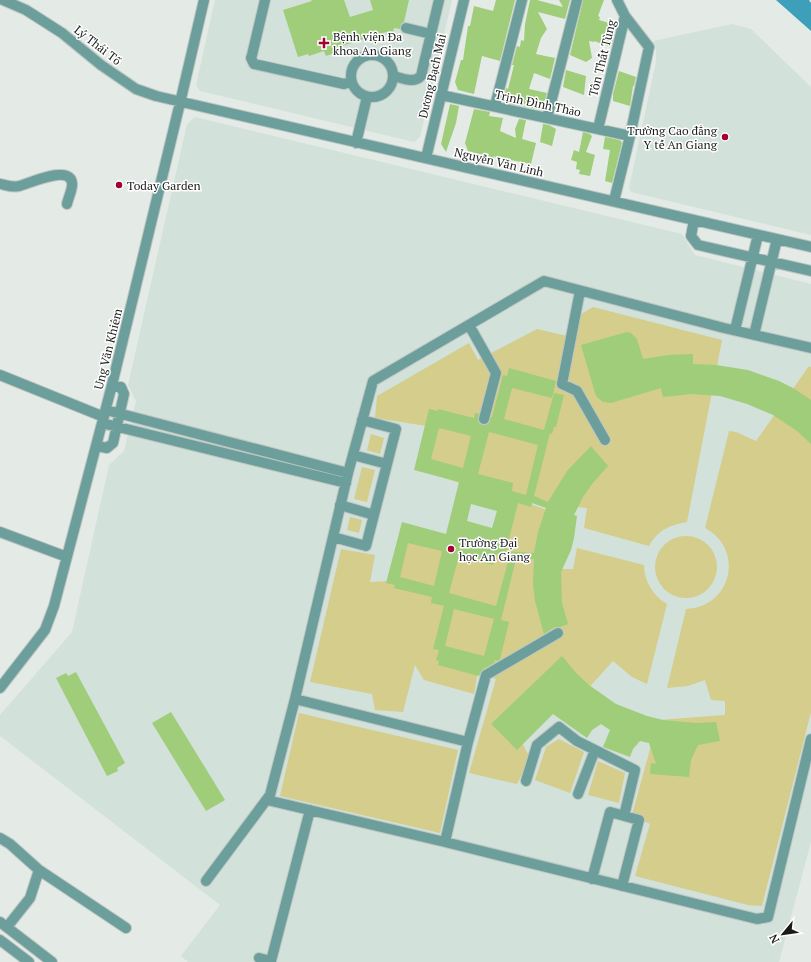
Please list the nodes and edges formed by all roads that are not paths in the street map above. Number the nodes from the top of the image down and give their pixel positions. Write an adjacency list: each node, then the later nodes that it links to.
1 (2, 0): 16 (street, Lý Thái Tổ)
2 (204, 0): 16 (street, Ung Văn Khiêm)
3 (265, 0): 13 (street)
4 (440, 0): 11 (street)
5 (464, 0): 14 (street, Dương Bạch Mai)
6 (522, 0): 17 (street)
7 (577, 0): 18 (street)
8 (617, 0): 9 (street)
9 (625, 16): 19 (street, Tôn Thất Tùng); 20 (street)
10 (406, 28): 11 (street)
11 (431, 34): 12 (street)
12 (393, 76): 13 (street); 15 (street)
13 (351, 82): 15 (street)
14 (441, 95): 17 (street, Trịnh Đình Thảo); 22 (street, Dương Bạch Mai)
15 (367, 97): 21 (street)
16 (180, 103): 21 (street, Nguyễn Văn Linh); 39 (street, Ung Văn Khiêm)
17 (496, 106): 18 (street, Trịnh Đình Thảo)
18 (547, 118): 19 (street, Trịnh Đình Thảo)
19 (598, 129): 20 (street, Trịnh Đình Thảo)
20 (630, 136): 24 (street)
21 (356, 143): 22 (street, Nguyễn Văn Linh)
22 (426, 158): 24 (street, Nguyễn Văn Linh)
23 (0, 184): 25 (street)
24 (614, 201): 26 (street, Nguyễn Văn Linh)
25 (67, 204)
26 (694, 220): 27 (street, Nguyễn Văn Linh); 30 (street)
27 (758, 235): 28 (street, Nguyễn Văn Linh); 30 (street)
28 (778, 239): 29 (street, Nguyễn Văn Linh); 31 (street)
29 (811, 247)
30 (752, 258): 31 (street); 35 (street)
31 (772, 262): 32 (street); 36 (street)
32 (811, 271)
33 (580, 291): 34 (street); 35 (street); 45 (street)
34 (469, 325): 42 (street); 43 (street)
35 (735, 330): 36 (street)
36 (754, 335): 37 (street)
37 (811, 348)
38 (0, 375): 41 (street)
39 (112, 385): 40 (street); 41 (street, Ung Văn Khiêm)
40 (119, 414): 41 (street); 44 (street); 49 (street)
41 (104, 417): 44 (street); 46 (street, Ung Văn Khiêm)
42 (484, 419)
43 (362, 420): 47 (street); 48 (street)
44 (116, 427): 46 (street); 49 (street)
45 (605, 440)
46 (97, 446): 54 (street, Ung Văn Khiêm)
47 (353, 455): 48 (street); 49 (street)
48 (387, 464): 51 (street)
49 (347, 478): 50 (street)
50 (340, 505): 51 (street); 53 (street)
51 (374, 514): 53 (street)
52 (0, 532): 54 (street)
53 (333, 537): 57 (street)
54 (67, 557): 56 (street, Ung Văn Khiêm)
55 (558, 633): 59 (street)
56 (0, 688)
57 (295, 699): 59 (street); 63 (street)
58 (811, 739): 71 (street)
59 (468, 742): 67 (street)
60 (595, 750): 61 (street); 62 (street); 65 (street)
61 (526, 781)
62 (578, 794)
63 (267, 800): 64 (street); 70 (street)
64 (310, 810): 67 (street); 75 (street)
65 (624, 816): 69 (street); 71 (street)
66 (0, 838): 68 (street)
67 (445, 842): 69 (street)
68 (39, 870): 72 (street); 73 (street)
69 (592, 878): 71 (street)
70 (206, 881)
71 (622, 886)
72 (3, 925): 77 (street)
73 (126, 928)
74 (0, 940): 76 (street)
75 (259, 958)
76 (29, 962)
77 (52, 962)

